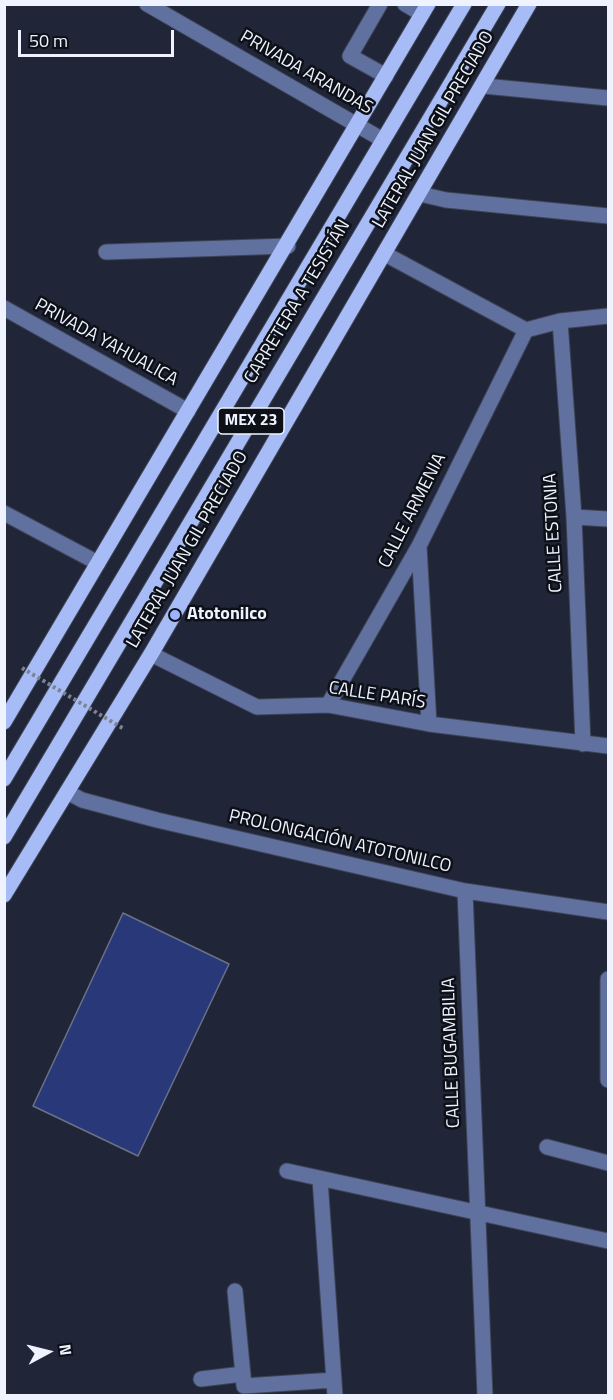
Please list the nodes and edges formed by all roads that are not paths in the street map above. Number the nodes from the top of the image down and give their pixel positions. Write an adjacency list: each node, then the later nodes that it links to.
1 (147, 4): 11 (street, PRIVADA ARANDAS)
2 (380, 4): 8 (street)
3 (405, 4): 7 (street)
4 (464, 4): 12 (main road, CARRETERA A TESISTÁN / MEX 23)
5 (498, 4): 36 (main road, CARRETERA A TESISTÁN / MEX 23)
6 (529, 4): 9 (main road, LATERAL JUAN GIL PRECIADO)
7 (425, 9): 8 (main road)
8 (386, 76): 11 (main road)
9 (484, 86): 10 (street); 13 (main road, LATERAL JUAN GIL PRECIADO)
10 (609, 98)
11 (357, 124): 12 (street, PRIVADA ARANDAS); 15 (main road)
12 (383, 140): 34 (main road, CARRETERA A TESISTÁN / MEX 23)
13 (420, 194): 14 (street); 17 (main road, LATERAL JUAN GIL PRECIADO)
14 (609, 216)
15 (288, 246): 16 (street); 22 (main road)
16 (106, 252)
17 (385, 254): 21 (street); 28 (main road, LATERAL JUAN GIL PRECIADO)
18 (4, 308): 22 (street, PRIVADA YAHUALICA)
19 (609, 316): 20 (street)
20 (560, 321): 21 (street); 24 (street, CALLE ESTONIA)
21 (526, 330): 26 (street, CALLE ARMENIA)
22 (188, 411): 27 (main road)
23 (4, 513): 27 (street)
24 (574, 517): 25 (street); 32 (street, CALLE ESTONIA)
25 (609, 519)
26 (419, 546): 29 (street, CALLE ARMENIA); 31 (street)
27 (98, 563): 30 (main road)
28 (151, 654): 29 (street, CALLE PARÍS); 35 (main road, LATERAL JUAN GIL PRECIADO)
29 (328, 705): 31 (street, CALLE PARÍS)
30 (5, 722)
31 (429, 724): 32 (street, CALLE PARÍS)
32 (582, 744): 33 (street, CALLE PARÍS)
33 (609, 746)
34 (4, 779)
35 (67, 792): 37 (street, PROLONGACIÓN ATOTONILCO); 38 (main road, LATERAL JUAN GIL PRECIADO)
36 (4, 837)
37 (465, 891): 39 (street, PROLONGACIÓN ATOTONILCO); 47 (street, CALLE BUGAMBILIA)
38 (4, 895)
39 (609, 912)
40 (609, 979): 41 (street)
41 (608, 1050): 42 (street)
42 (609, 1080)
43 (547, 1148): 44 (street)
44 (609, 1163)
45 (287, 1171): 46 (street)
46 (320, 1179): 47 (street); 52 (street)
47 (478, 1213): 48 (street); 53 (street, CALLE BUGAMBILIA)
48 (609, 1241)
49 (235, 1291): 50 (street)
50 (243, 1374): 51 (street); 52 (street)
51 (201, 1379)
52 (334, 1388)
53 (485, 1395)

